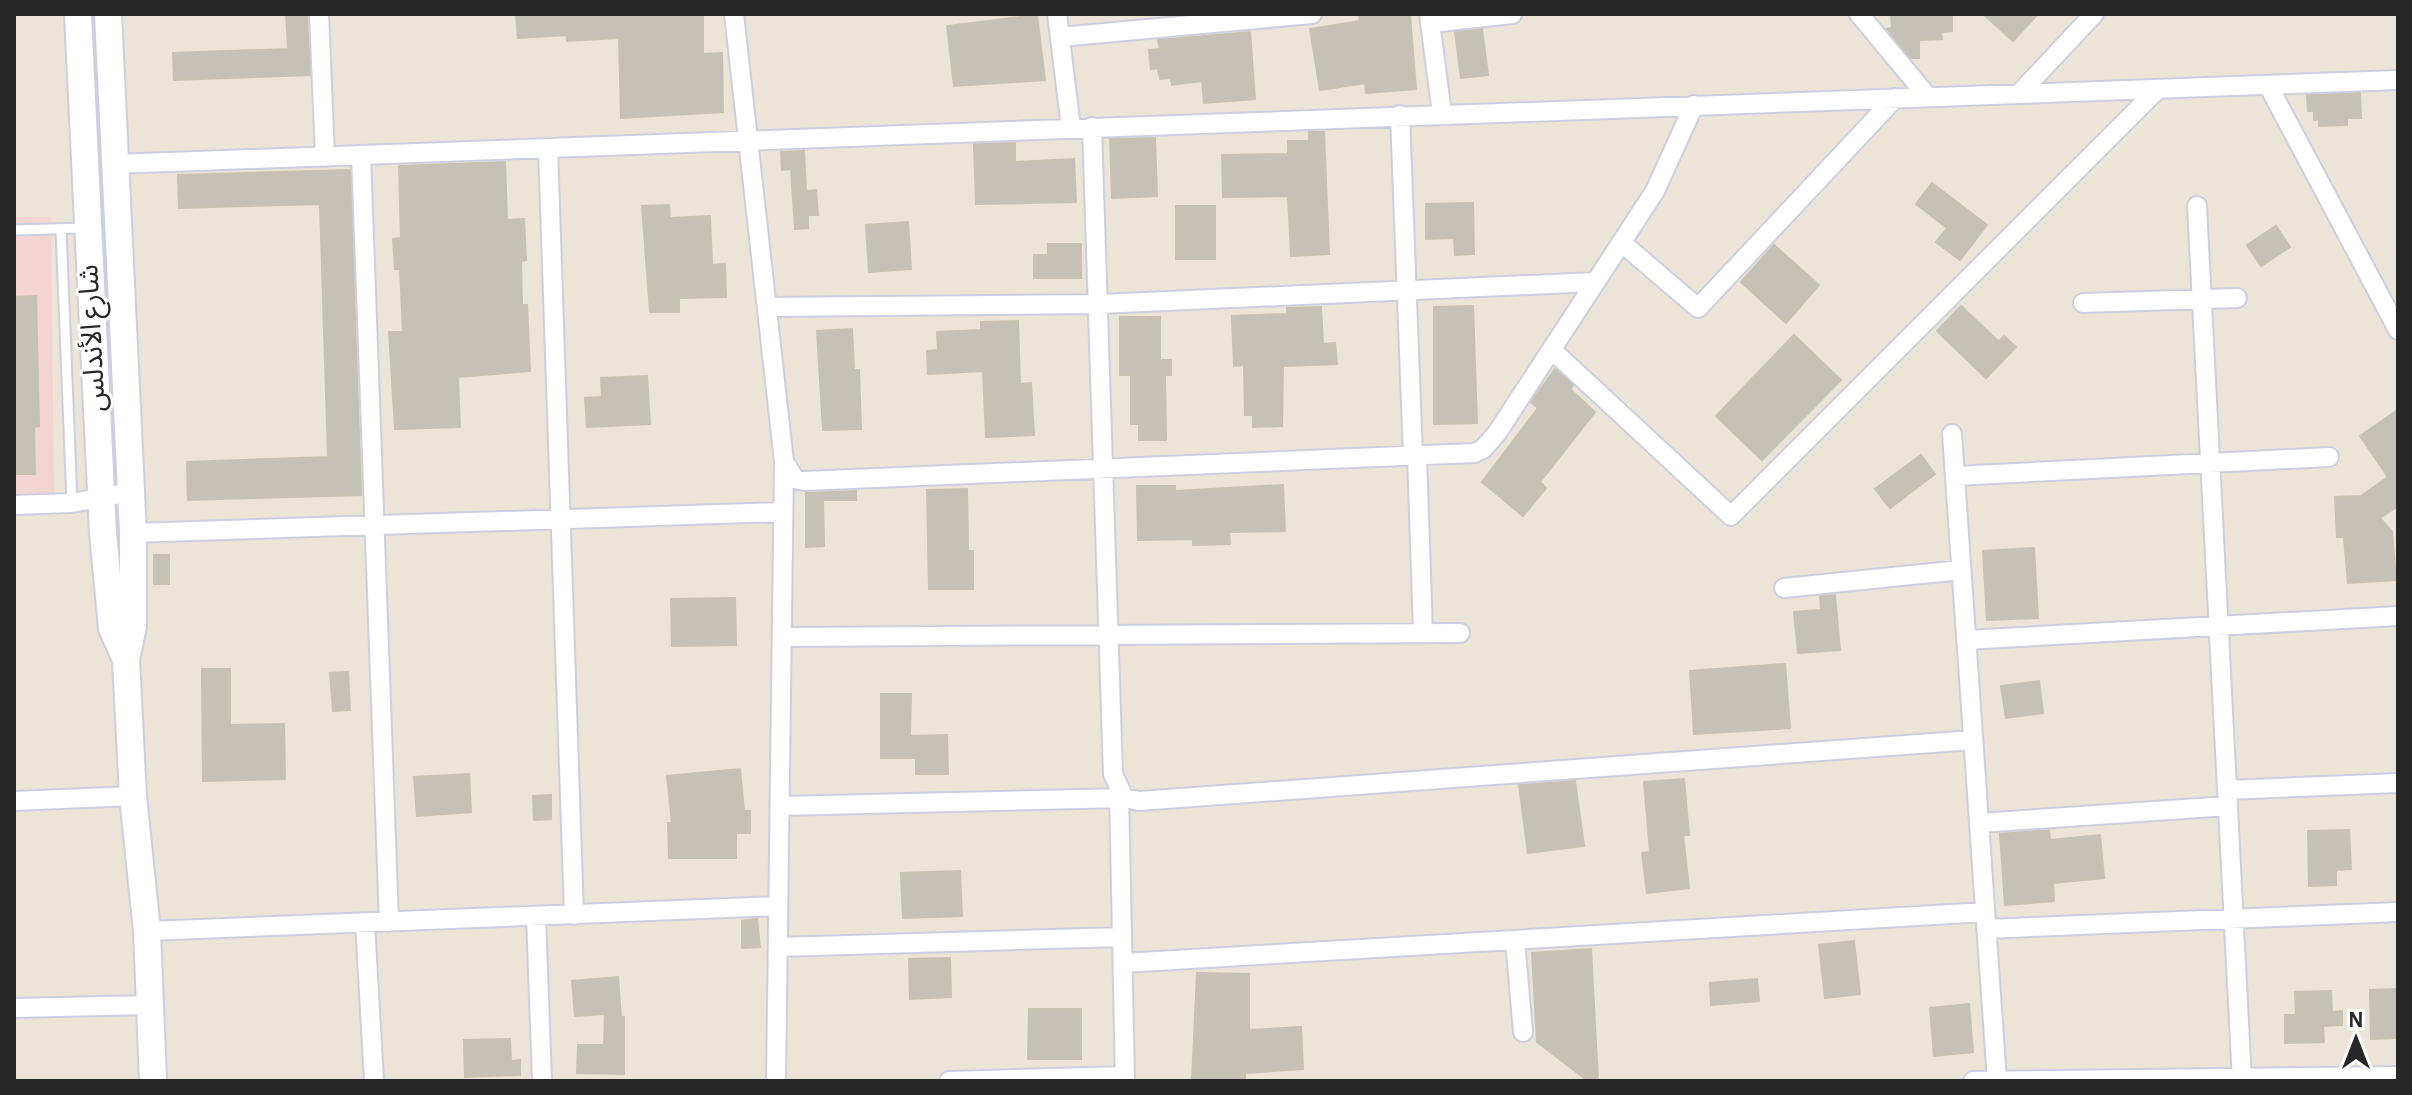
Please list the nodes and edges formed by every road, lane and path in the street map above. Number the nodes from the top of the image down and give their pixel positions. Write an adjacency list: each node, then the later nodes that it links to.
1 (78, 14): 29 (main road, شارع الأندلس)
2 (108, 14): 27 (main road, شارع الأندلس)
3 (319, 14): 26 (street)
4 (734, 14): 23 (street)
5 (1057, 14): 11 (street)
6 (1312, 14): 11 (street)
7 (1512, 14): 10 (street)
8 (1859, 14): 16 (street)
9 (2094, 14): 15 (street)
10 (1429, 18): 19 (street)
11 (1060, 37): 22 (street)
12 (2398, 80): 13 (street)
13 (2268, 85): 14 (street); 40 (street)
14 (2158, 89): 15 (street); 41 (street)
15 (2019, 94): 16 (street)
16 (1928, 97): 17 (street)
17 (1895, 98): 18 (street); 32 (street)
18 (1694, 105): 19 (street); 32 (street)
19 (1442, 114): 20 (street)
20 (1400, 115): 21 (street); 34 (street)
21 (1092, 127): 22 (street); 38 (street)
22 (1071, 128): 23 (street)
23 (749, 141): 24 (street); 39 (street)
24 (548, 148): 25 (street); 54 (street)
25 (361, 155): 26 (street); 55 (street)
26 (325, 157): 27 (street)
27 (115, 164): 49 (main road, شارع الأندلس)
28 (2197, 206): 36 (street)
29 (88, 228): 30 (lane); 50 (main road, شارع الأندلس)
30 (61, 229): 31 (lane); 51 (lane)
31 (14, 230)
32 (1622, 243): 33 (street)
33 (1596, 282): 34 (street); 41 (street)
34 (1404, 292): 38 (street); 43 (street)
35 (2237, 298): 36 (street)
36 (2202, 299): 37 (street); 46 (street)
37 (2083, 303)
38 (1099, 304): 39 (street); 47 (street)
39 (767, 307): 45 (street)
40 (2398, 330)
41 (1552, 350): 43 (street)
42 (1952, 434): 48 (street)
43 (1415, 455): 47 (street); 61 (street)
44 (2329, 457): 46 (street)
45 (784, 462): 47 (street); 53 (street)
46 (2210, 463): 48 (street); 60 (street)
47 (1105, 468): 63 (street)
48 (1955, 476): 57 (street)
49 (131, 492): 50 (street); 56 (main road, شارع الأندلس)
50 (101, 498): 51 (street); 66 (main road, شارع الأندلس)
51 (72, 503): 52 (street)
52 (14, 505)
53 (783, 512): 54 (street); 64 (street)
54 (560, 519): 55 (street); 77 (street)
55 (374, 525): 56 (street); 81 (street)
56 (133, 533): 66 (main road, شارع الأندلس)
57 (1961, 570): 58 (street); 65 (street)
58 (1784, 588)
59 (2398, 616): 60 (street)
60 (2219, 626): 65 (street); 71 (street)
61 (1423, 633): 62 (street); 63 (street)
62 (1460, 633)
63 (1109, 635): 64 (street); 70 (street)
64 (782, 637): 73 (street)
65 (1966, 640): 67 (street)
66 (126, 660): 69 (main road, شارع الأندلس)
67 (1973, 740): 70 (street); 74 (street)
68 (2398, 783): 71 (street)
69 (133, 796): 72 (street); 83 (main road, شارع الأندلس)
70 (1121, 796): 73 (street); 84 (street)
71 (2228, 798): 74 (street); 79 (street)
72 (14, 801)
73 (780, 806): 75 (street)
74 (1979, 823): 80 (street)
75 (778, 906): 77 (street); 86 (street)
76 (2398, 912): 79 (street)
77 (574, 915): 78 (street)
78 (536, 916): 81 (street); 97 (street)
79 (2234, 919): 80 (street); 93 (street)
80 (1986, 921): 85 (street); 94 (street)
81 (389, 922): 82 (street)
82 (365, 923): 83 (street); 96 (street)
83 (147, 931): 88 (main road, شارع الأندلس)
84 (1122, 937): 86 (street); 87 (street)
85 (1515, 940): 87 (street); 90 (street)
86 (778, 947): 98 (street)
87 (1123, 963): 92 (street)
88 (150, 1005): 89 (street); 95 (main road, شارع الأندلس)
89 (14, 1008)
90 (1523, 1032)
91 (2398, 1076): 93 (street)
92 (1125, 1078): 99 (street)
93 (2242, 1079): 94 (street)
94 (1997, 1080): 100 (street)
95 (153, 1081)
96 (374, 1081)
97 (542, 1081)
98 (776, 1081)
99 (949, 1081)
100 (1973, 1081)

